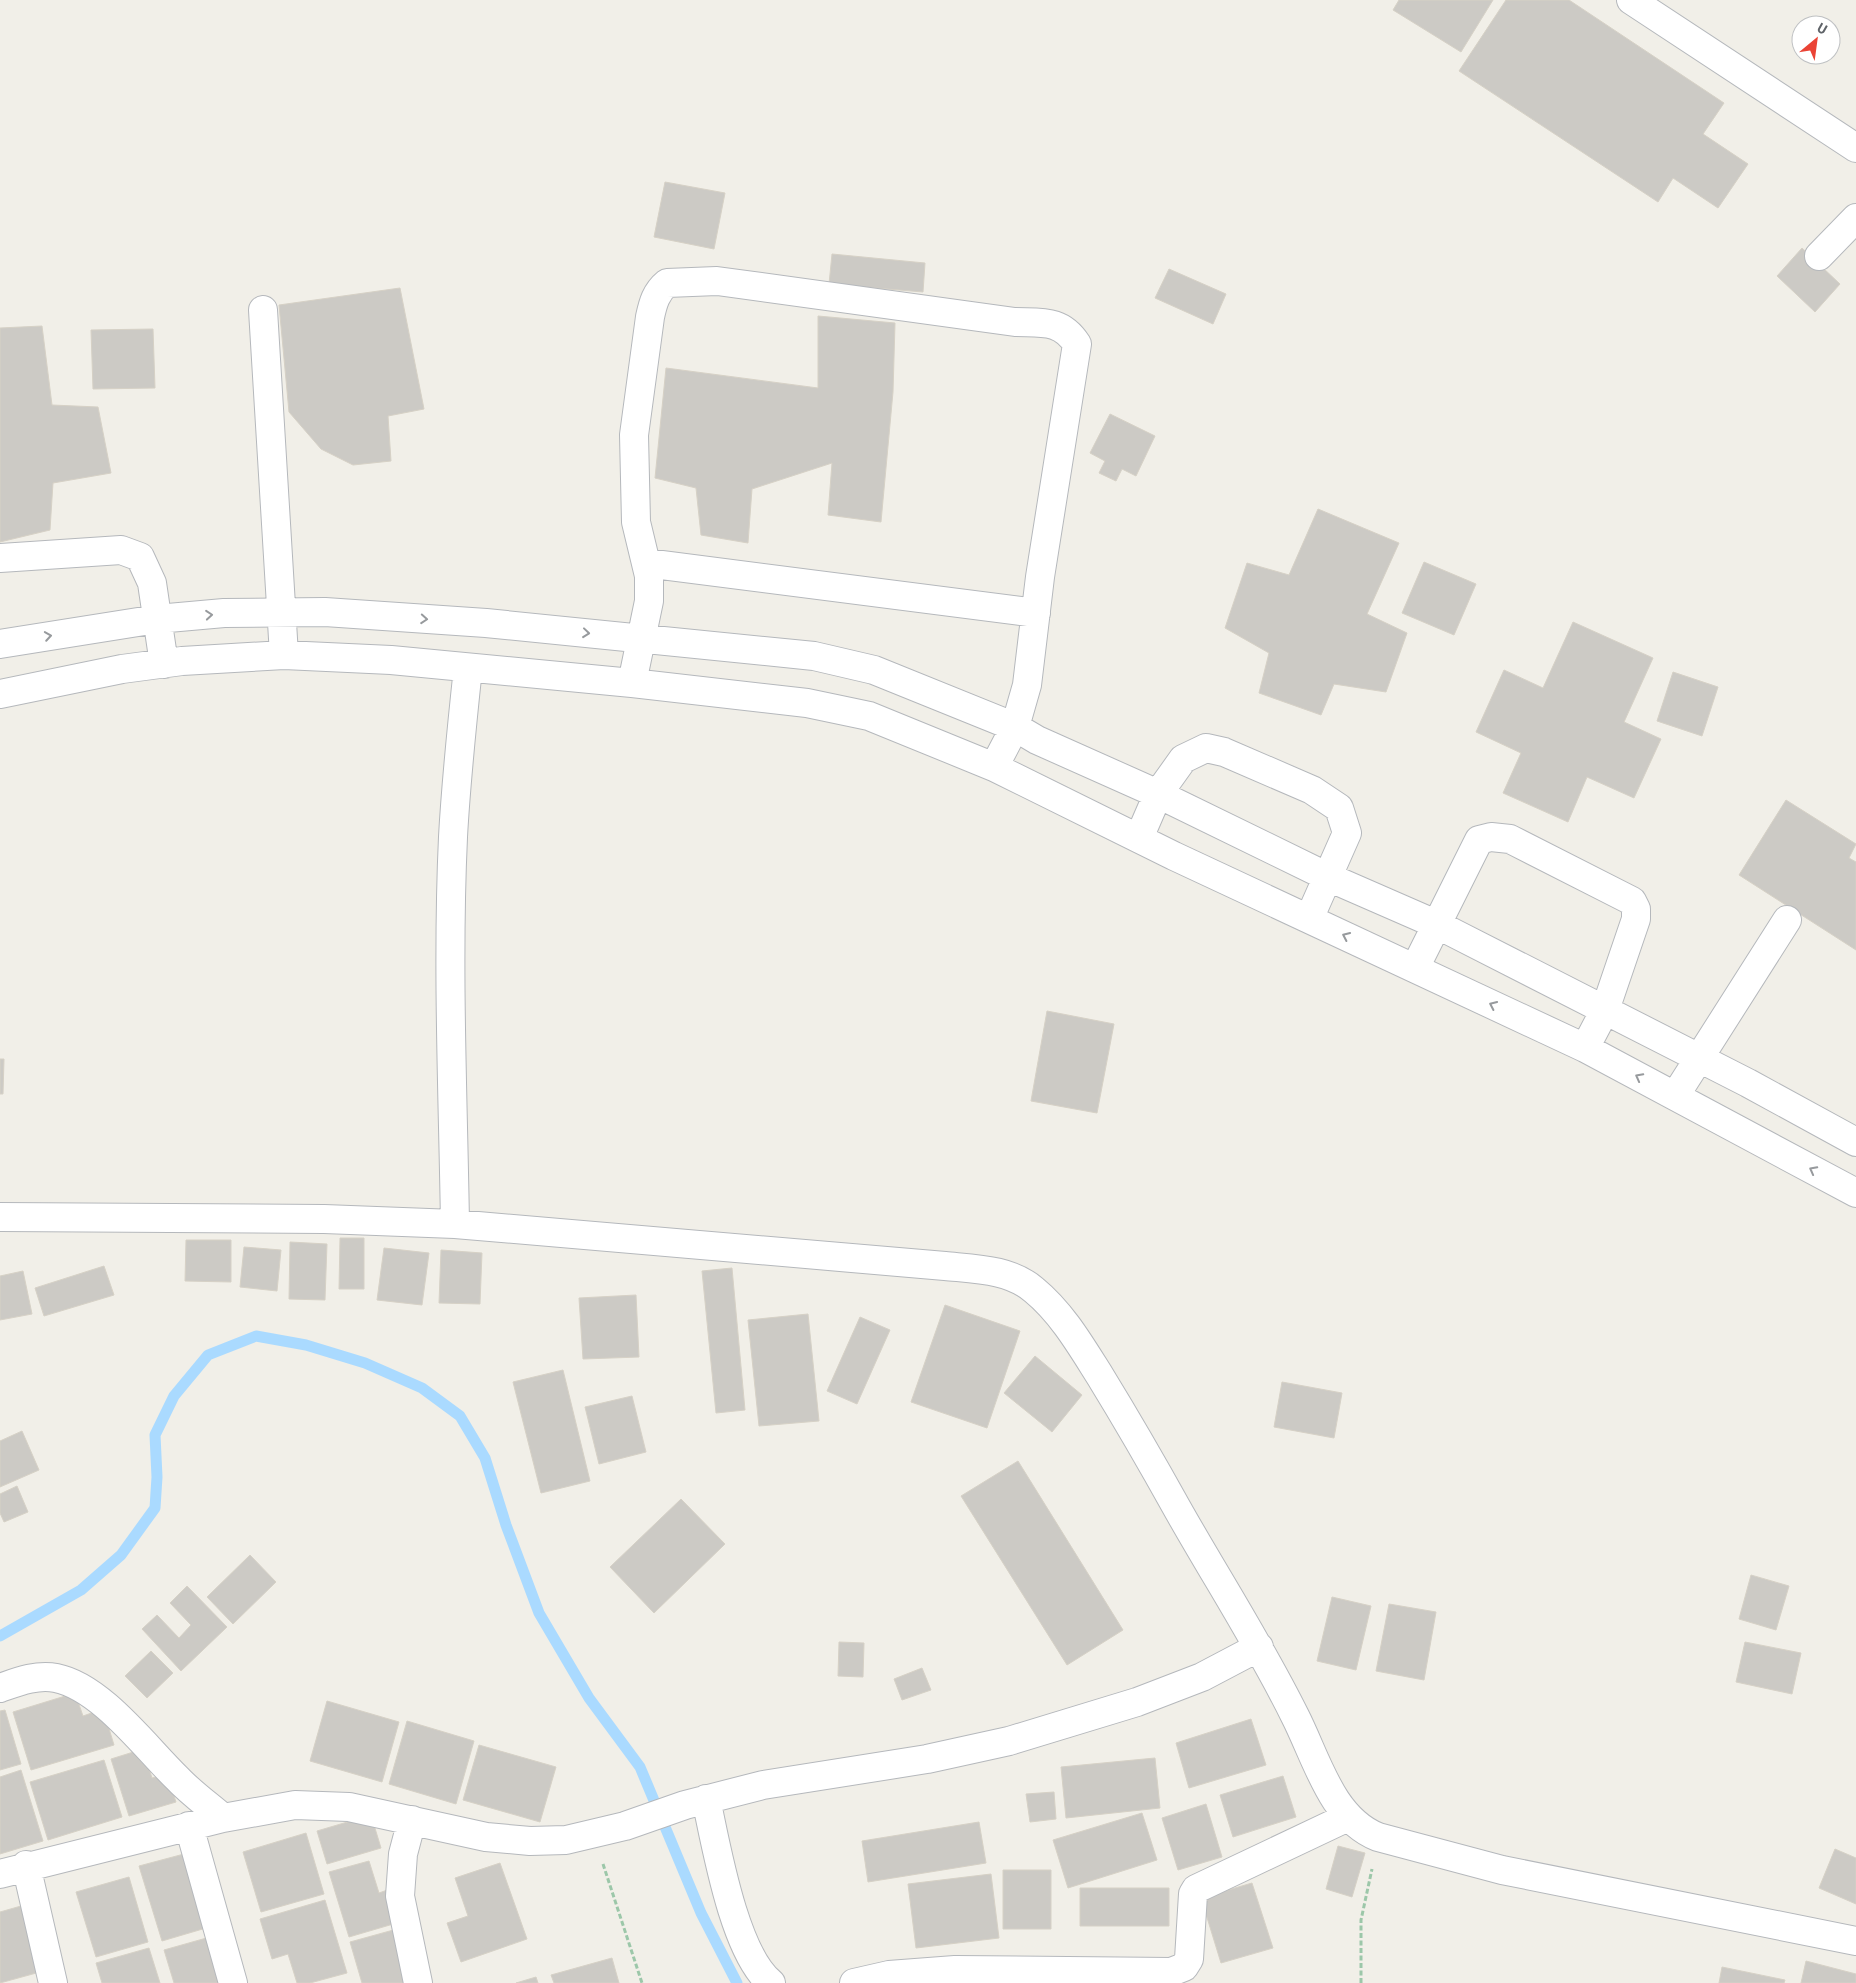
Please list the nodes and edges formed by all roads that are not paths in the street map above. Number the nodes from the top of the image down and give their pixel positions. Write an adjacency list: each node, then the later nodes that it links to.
1 (1631, 0): 2 (street)
2 (1856, 148)
3 (1856, 218): 4 (street)
4 (1818, 256)
5 (263, 310): 8 (street)
6 (0, 558): 11 (street)
7 (646, 563): 9 (street); 9 (street); 12 (street)
8 (280, 613): 10 (street); 11 (street, one-way to 8); 14 (street)
9 (1036, 613): 20 (street)
10 (395, 618): 12 (street, one-way to 12); 15 (street)
11 (157, 619): 13 (street, one-way to 11); 16 (street)
12 (642, 638): 18 (street); 20 (street)
13 (0, 644)
14 (284, 655): 15 (street); 16 (street)
15 (391, 660): 17 (street)
16 (164, 664): 19 (street)
17 (468, 668): 18 (street); 36 (street)
18 (632, 683): 21 (street)
19 (0, 694)
20 (1015, 726): 21 (street); 22 (street)
21 (994, 767): 23 (street)
22 (1158, 794): 23 (street); 24 (street); 24 (street)
23 (1139, 838): 25 (street)
24 (1328, 877): 25 (street); 27 (street)
25 (1309, 919): 28 (street, one-way to 25)
26 (1787, 920): 31 (street)
27 (1438, 925): 28 (street); 29 (street); 29 (street)
28 (1415, 968): 30 (street, one-way to 28)
29 (1605, 1010): 30 (street); 31 (street)
30 (1585, 1048): 32 (street, one-way to 30)
31 (1698, 1058): 32 (street); 33 (street)
32 (1674, 1096): 34 (street, one-way to 32)
33 (1856, 1142)
34 (1856, 1193)
35 (0, 1216): 36 (street)
36 (456, 1224): 37 (street)
37 (1259, 1647): 39 (street); 40 (street)
38 (0, 1688): 41 (street)
39 (696, 1802): 42 (street); 50 (street)
40 (1348, 1817): 46 (street); 51 (street)
41 (223, 1818): 42 (street); 43 (street)
42 (412, 1820): 49 (street)
43 (189, 1826): 44 (street); 48 (street)
44 (26, 1865): 45 (street); 47 (street)
45 (0, 1874)
46 (1856, 1941)
47 (53, 1983)
48 (233, 1983)
49 (418, 1983)
50 (771, 1983)
51 (854, 1983)

